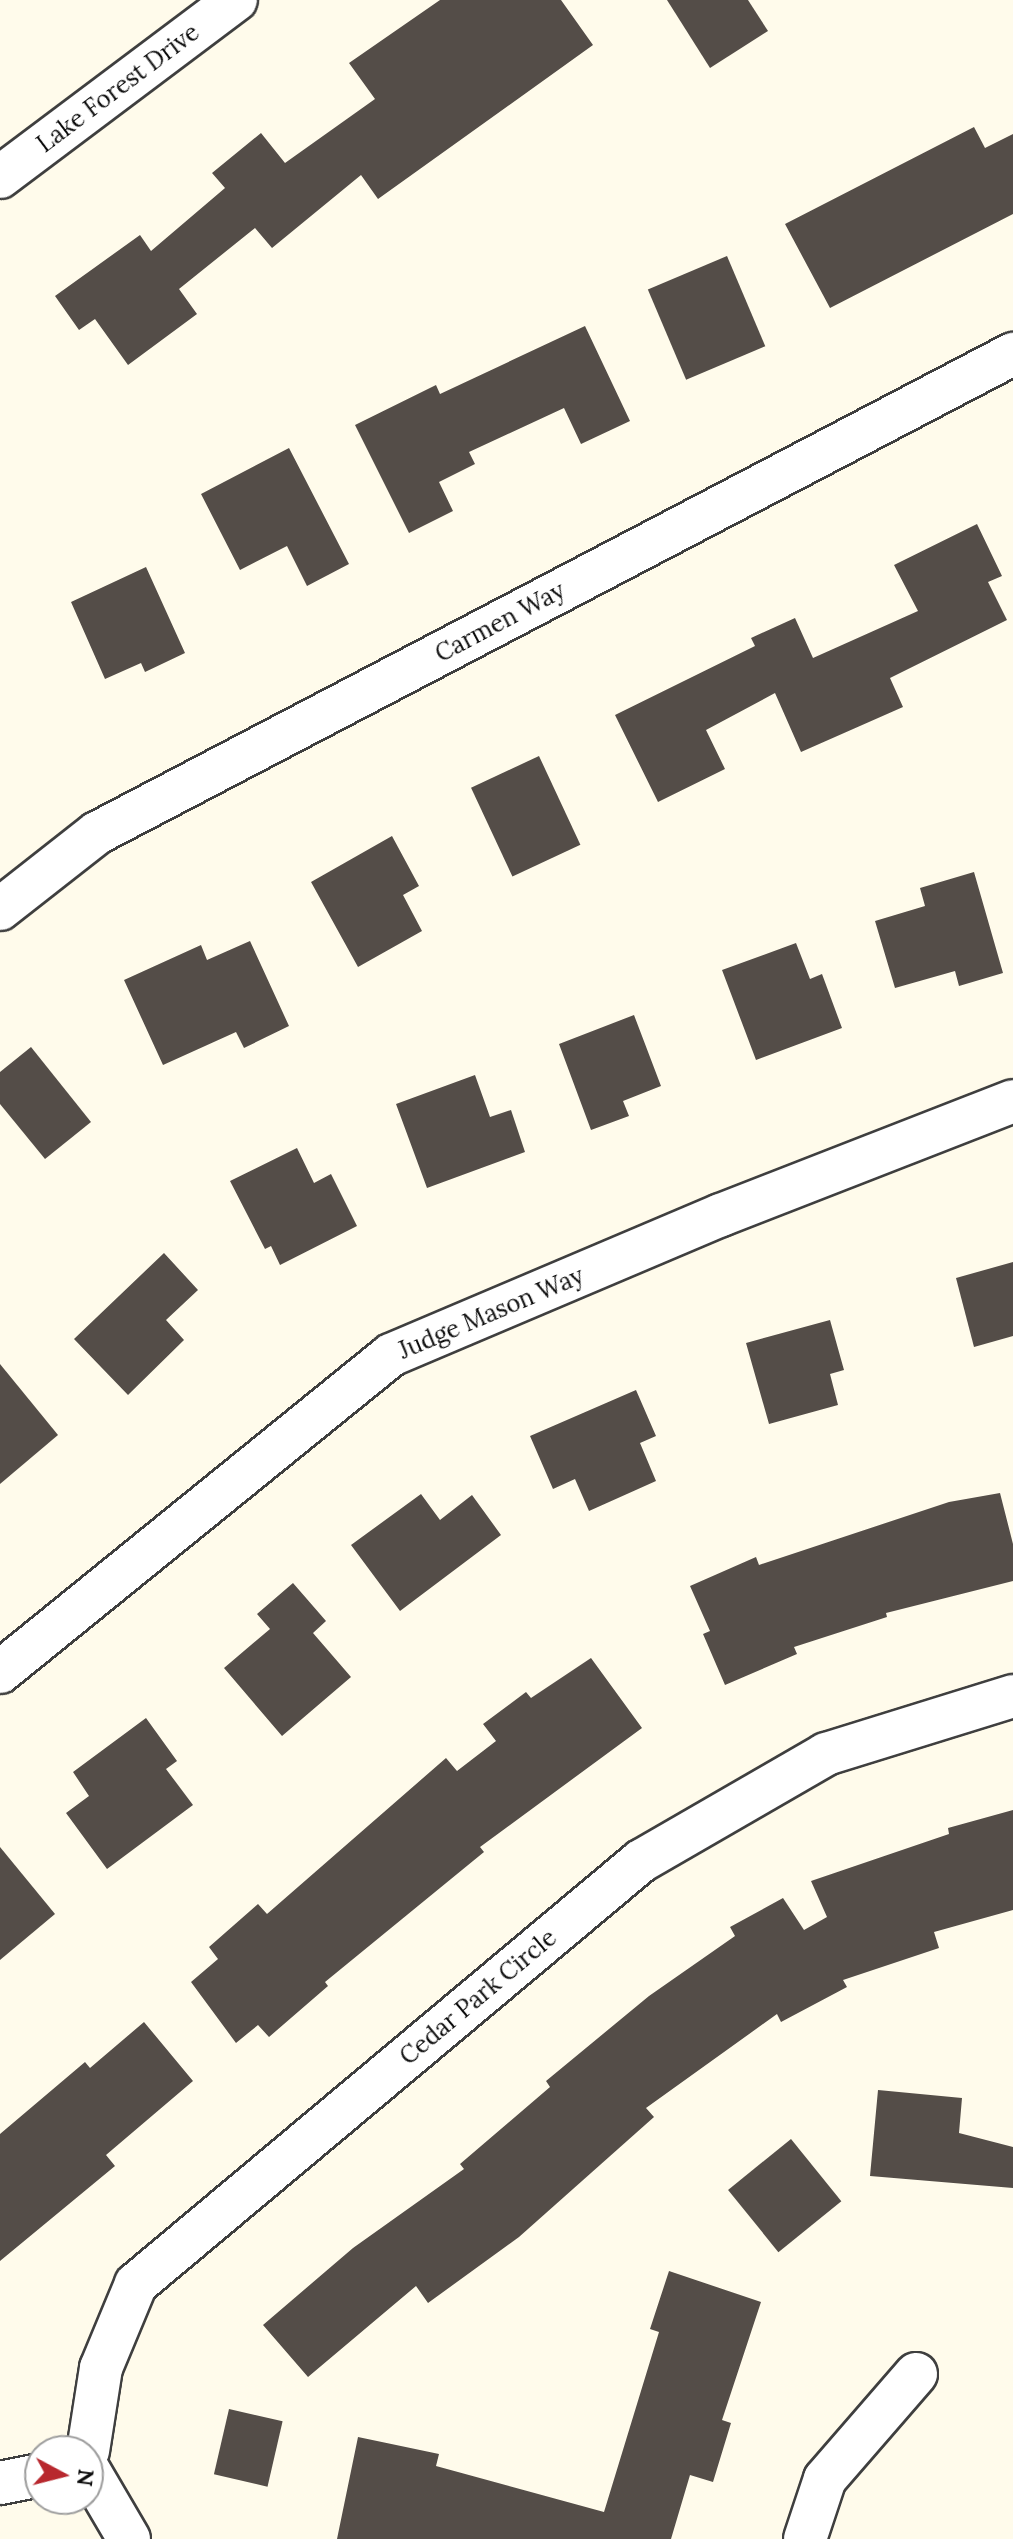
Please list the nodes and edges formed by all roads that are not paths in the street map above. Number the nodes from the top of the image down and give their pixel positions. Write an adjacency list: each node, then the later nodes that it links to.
1 (236, 0): 2 (street, Lake Forest Drive)
2 (0, 177)
3 (1013, 354): 4 (street, Carmen Way)
4 (0, 909)
5 (1013, 1101): 6 (street, Judge Mason Way)
6 (0, 1672)
7 (1013, 1696): 9 (street, Cedar Park Circle)
8 (916, 2374): 14 (street)
9 (91, 2435)
10 (24, 2478): 11 (street)
11 (0, 2483)
12 (104, 2496): 13 (street)
13 (129, 2539)
14 (805, 2539)

